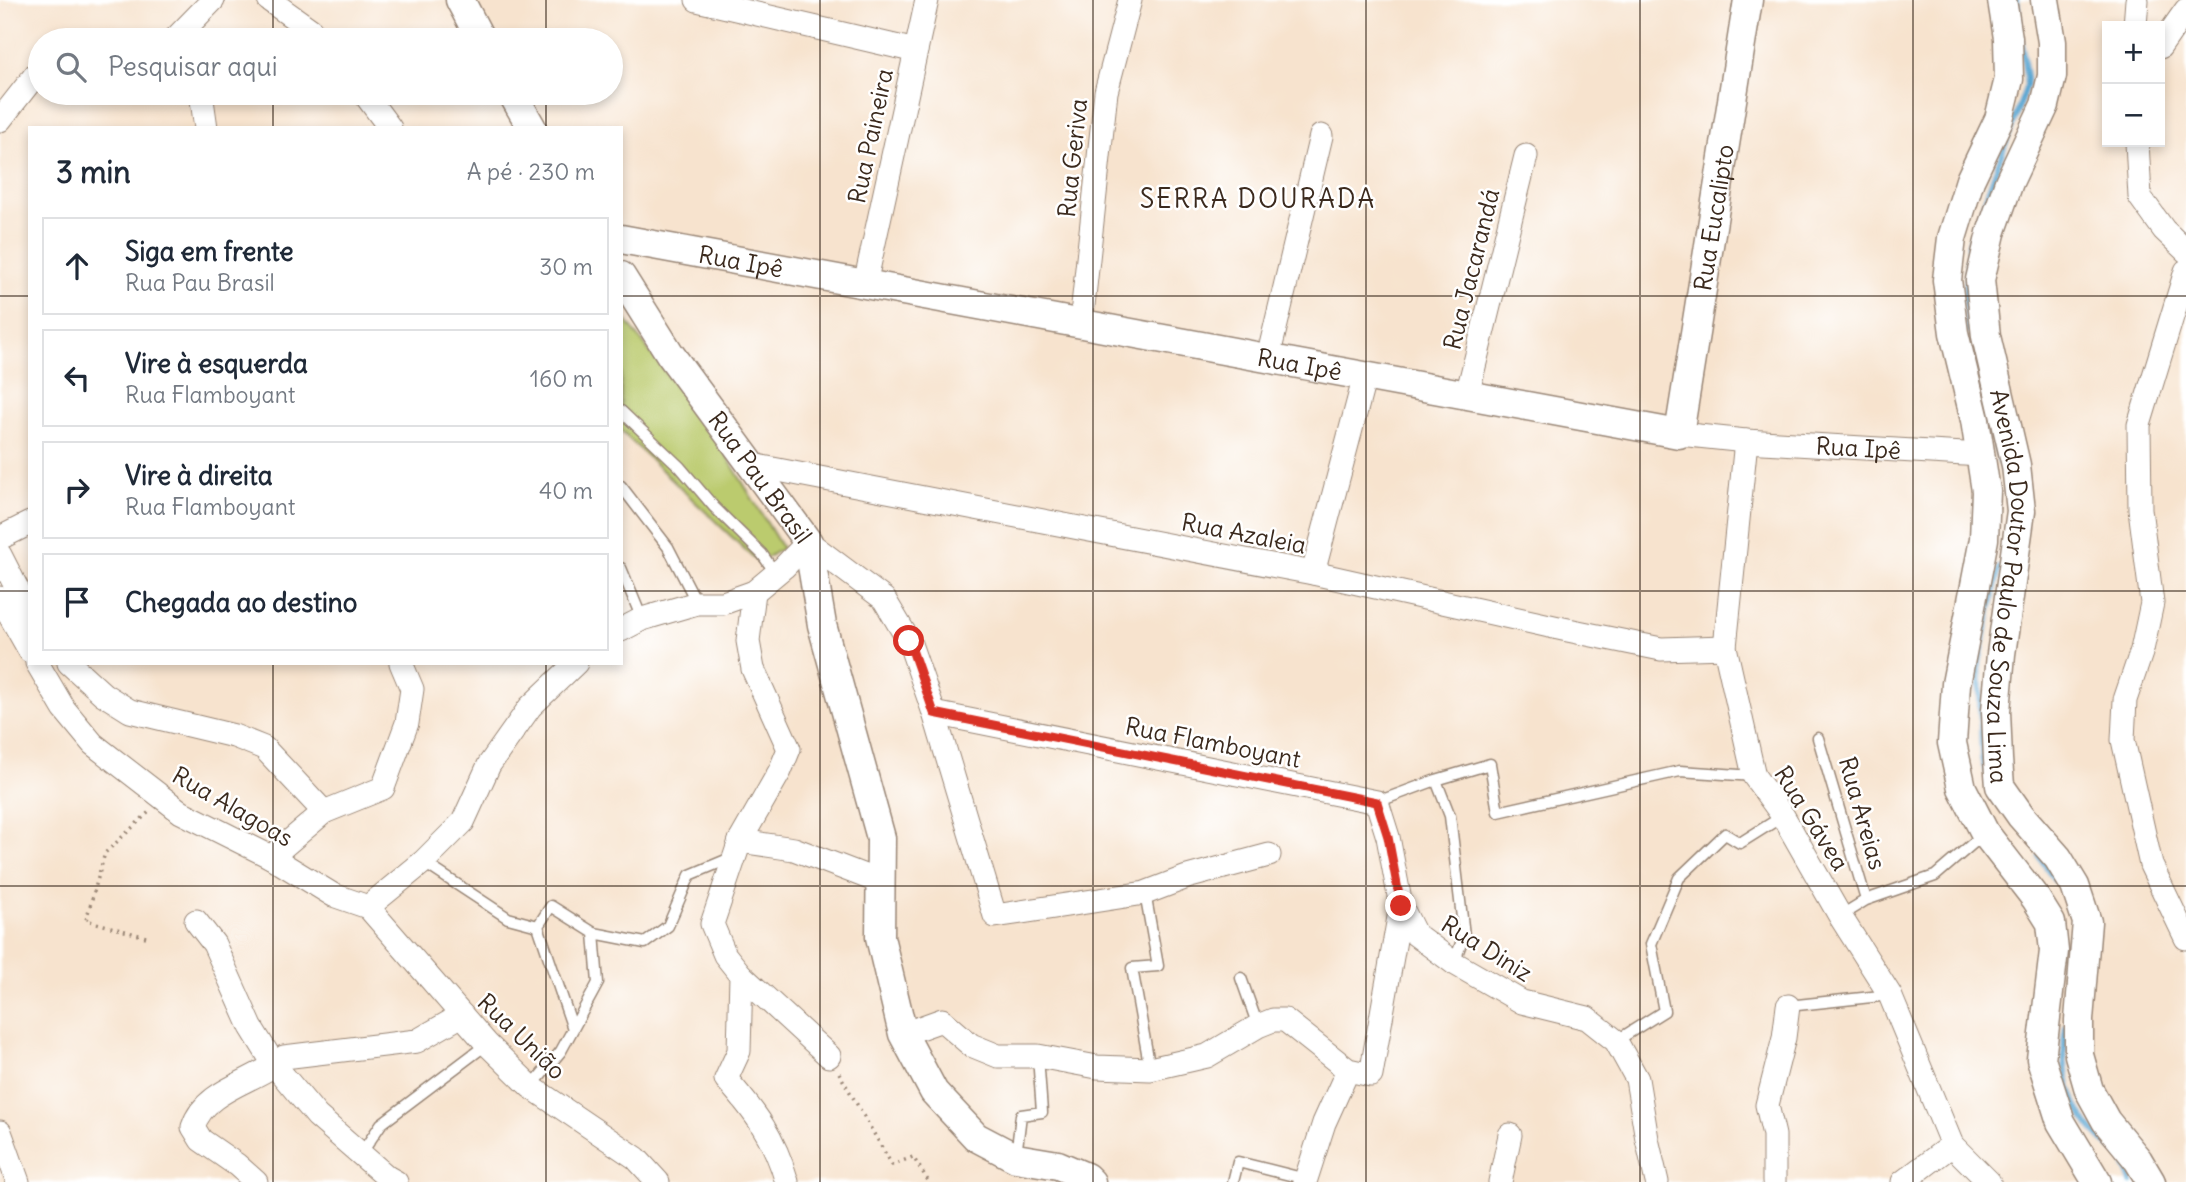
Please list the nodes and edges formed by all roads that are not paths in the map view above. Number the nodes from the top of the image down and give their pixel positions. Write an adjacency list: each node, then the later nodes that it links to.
1 (213, 0): 13 (street)
2 (268, 0): 14 (street)
3 (460, 0): 15 (street)
4 (696, 0): 17 (street)
5 (927, 0): 17 (street, Rua Paineira)
6 (1130, 0): 34 (street, Rua Geriva)
7 (1748, 0): 39 (street, Rua Eucalipto)
8 (2002, 0): 41 (street, Avenida Doutor Paulo de Souza Lima)
9 (2045, 0): 122 (street, Avenida Doutor Paulo de Souza Lima)
10 (2137, 0): 12 (street)
11 (2186, 10): 16 (street)
12 (2135, 21)
13 (195, 28)
14 (308, 28)
15 (475, 28)
16 (2165, 40)
17 (915, 51): 33 (street, Rua Paineira)
18 (28, 84): 22 (street)
19 (203, 105): 23 (street)
20 (373, 105): 24 (street)
21 (519, 105): 25 (street)
22 (0, 120)
23 (206, 126)
24 (389, 126)
25 (531, 126)
26 (1321, 136): 35 (street)
27 (2137, 147): 30 (street)
28 (1525, 156): 37 (street, Rua Jacarandá)
29 (623, 239): 33 (street, Rua Ipê)
30 (2186, 251)
31 (2186, 271): 84 (street)
32 (623, 279): 42 (street, Rua Pau Brasil)
33 (865, 284): 34 (street, Rua Ipê)
34 (1081, 324): 35 (street, Rua Ipê)
35 (1268, 358): 36 (street, Rua Ipê)
36 (1365, 376): 37 (street, Rua Ipê); 49 (street)
37 (1467, 395): 39 (street, Rua Ipê)
38 (623, 413): 50 (lane)
39 (1679, 434): 40 (street, Rua Ipê)
40 (1746, 441): 41 (street, Rua Ipê); 58 (street, Rua Gávea)
41 (1981, 455): 70 (street, Avenida Doutor Paulo de Souza Lima)
42 (752, 465): 46 (street, Rua Pau Brasil); 49 (street, Rua Azaleia)
43 (623, 489): 53 (lane)
44 (28, 524): 45 (street)
45 (0, 538)
46 (808, 542): 50 (street); 63 (street, Rua Pau Brasil); 75 (street)
47 (0, 555): 54 (street)
48 (623, 573): 55 (lane)
49 (1313, 573): 58 (street, Rua Azaleia)
50 (776, 574): 51 (street)
51 (754, 592): 53 (street); 71 (street)
52 (0, 598): 57 (street)
53 (697, 603): 55 (street)
54 (28, 610)
55 (642, 619): 56 (street)
56 (623, 629)
57 (28, 647)
58 (1725, 647): 65 (street, Rua Gávea)
59 (38, 665): 73 (street, Rua Alagoas)
60 (71, 665): 68 (street)
61 (402, 665): 68 (street)
62 (574, 665): 74 (street)
63 (934, 713): 67 (street, Rua Flamboyant); 76 (street, Rua Pau Brasil)
64 (1818, 738): 77 (lane, Rua Areias)
65 (1754, 776): 66 (lane); 69 (street, Rua Gávea)
66 (1436, 780): 67 (lane); 85 (lane)
67 (1377, 802): 78 (street)
68 (324, 813): 73 (street)
69 (1783, 816): 80 (street, Rua Gávea); 94 (lane)
70 (1985, 833): 77 (lane, Rua Areias); 121 (street, Avenida Doutor Paulo de Souza Lima)
71 (738, 849): 75 (street); 83 (lane); 86 (street)
72 (1269, 855): 76 (street)
73 (271, 857): 79 (street, Rua Alagoas)
74 (423, 862): 79 (street); 82 (lane)
75 (880, 881): 93 (street)
76 (1145, 893): 99 (lane)
77 (1867, 900): 80 (lane, Rua Areias)
78 (1401, 906): 85 (street, Rua Diniz); 100 (street)
79 (368, 907): 90 (street, Rua União)
80 (1840, 916): 88 (street, Rua Gávea)
81 (195, 921): 98 (street)
82 (538, 926): 83 (lane); 92 (lane)
83 (594, 933): 92 (lane)
84 (2186, 938)
85 (1454, 963): 94 (street, Rua Diniz)
86 (741, 975): 96 (street); 113 (street)
87 (1241, 978): 91 (lane)
88 (1890, 995): 89 (lane); 104 (street, Rua Gávea)
89 (1788, 1006): 118 (street)
90 (462, 1015): 95 (street, Rua União); 98 (street)
91 (1258, 1026): 99 (street); 100 (street)
92 (573, 1029): 101 (lane)
93 (903, 1034): 97 (street); 106 (street)
94 (1616, 1041): 117 (street, Rua Diniz)
95 (487, 1044): 101 (street, Rua União); 105 (lane)
96 (830, 1056)
97 (1038, 1056): 99 (street); 106 (lane)
98 (275, 1066): 105 (street); 111 (street)
99 (1150, 1069)
100 (1348, 1070): 108 (street)
101 (531, 1087): 109 (street, Rua União)
102 (0, 1132): 110 (street)
103 (1510, 1135): 116 (street)
104 (1952, 1145): 107 (street); 120 (street, Rua Gávea)
105 (360, 1154): 112 (street)
106 (1016, 1158): 114 (street)
107 (1933, 1171): 119 (street)
108 (1305, 1180): 115 (lane)
109 (656, 1181)
110 (18, 1182)
111 (256, 1182)
112 (396, 1182)
113 (787, 1182)
114 (1091, 1182)
115 (1233, 1182)
116 (1500, 1182)
117 (1657, 1182)
118 (1774, 1182)
119 (1903, 1182)
120 (1989, 1182)
121 (2097, 1182)
122 (2151, 1182)

